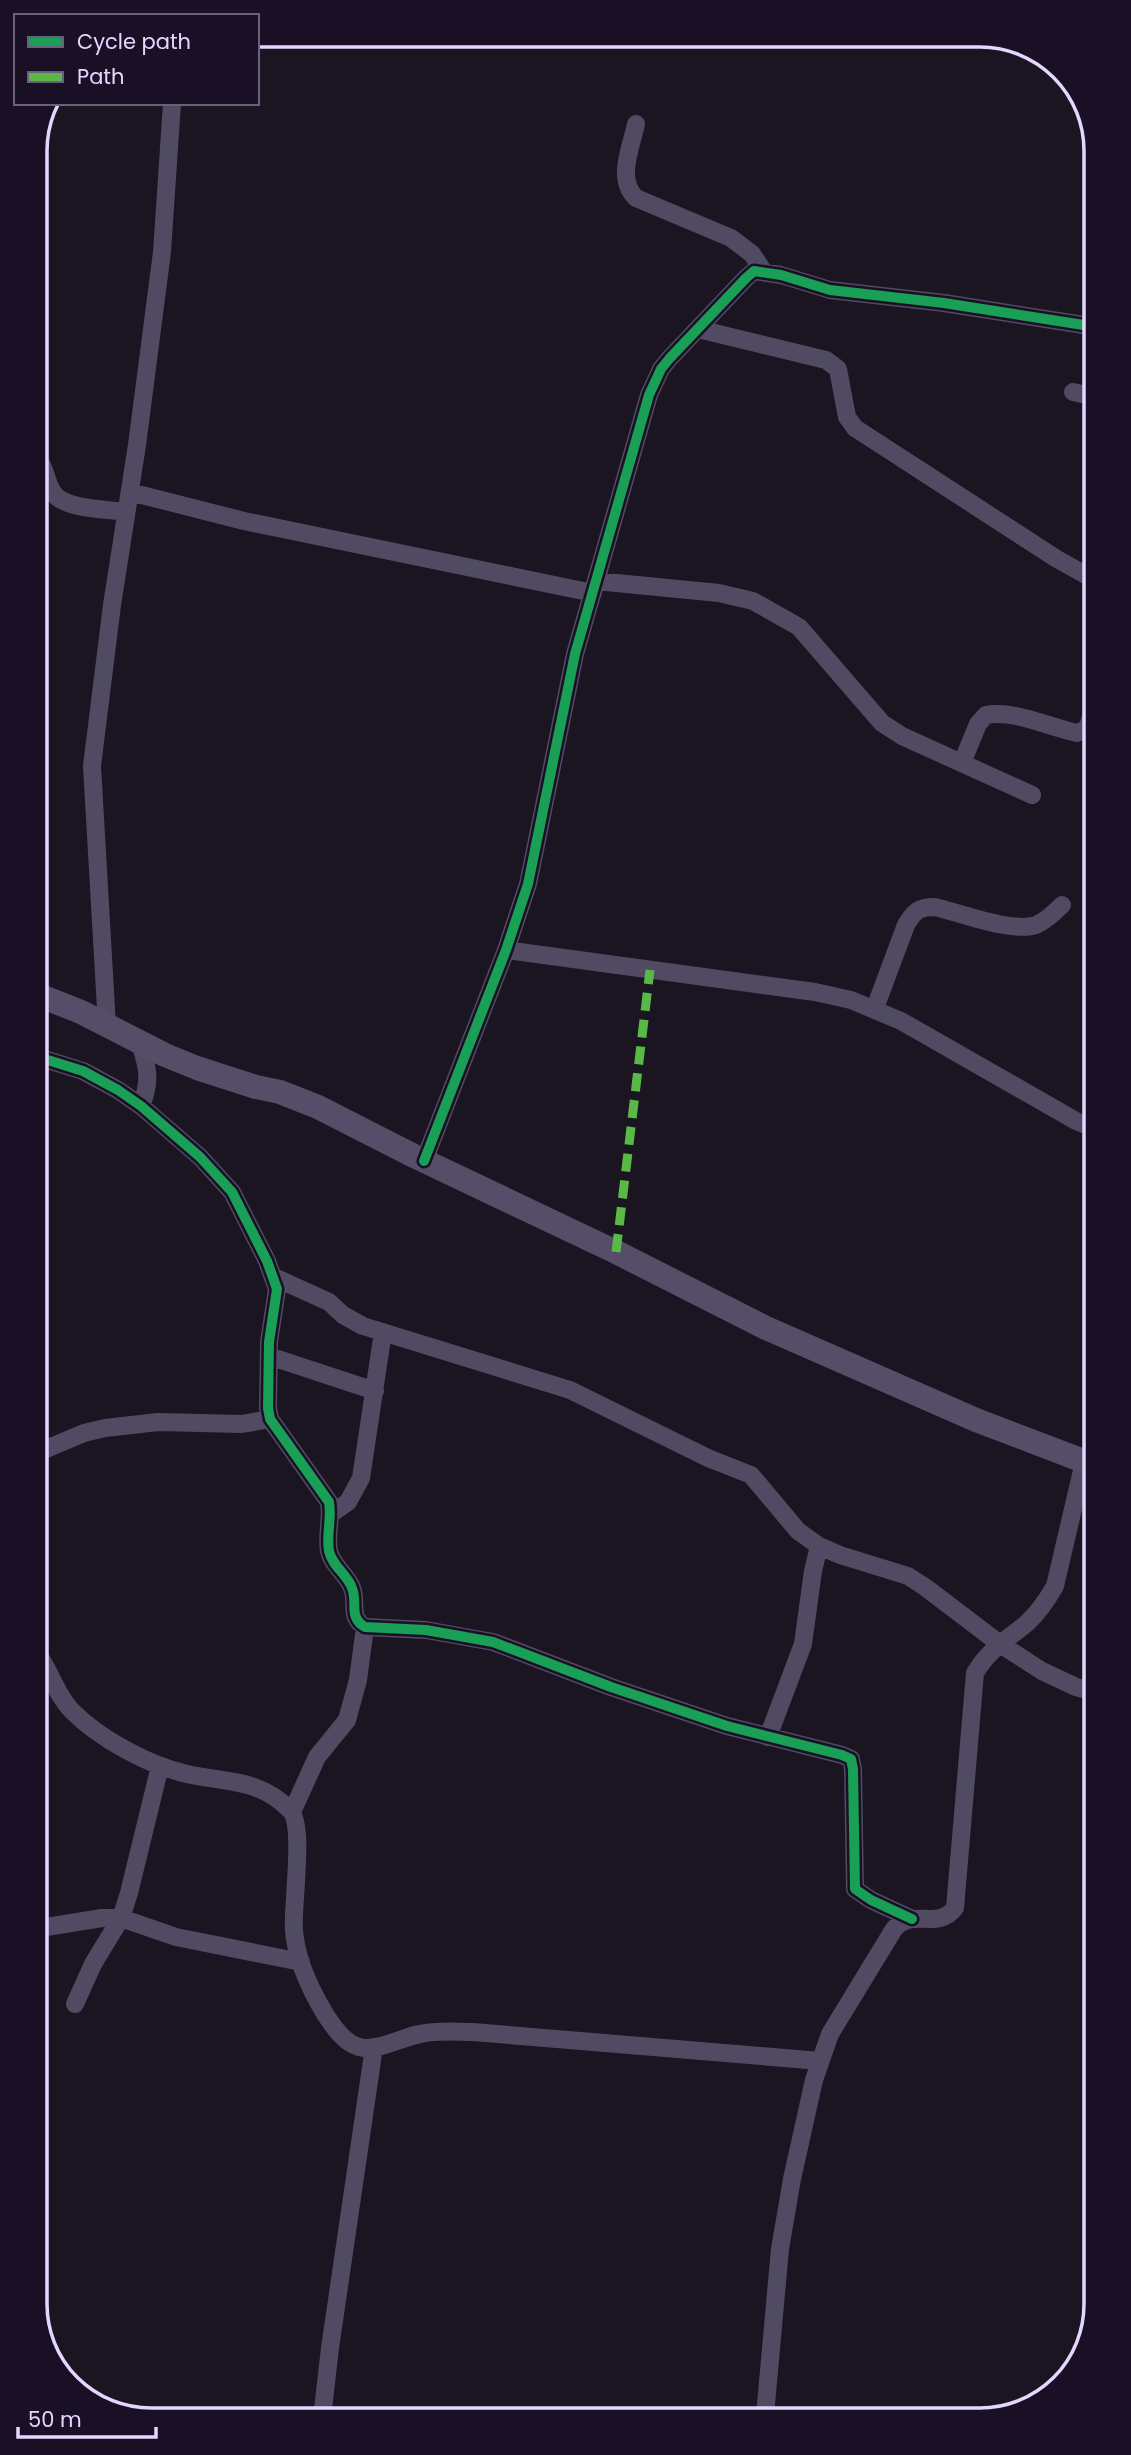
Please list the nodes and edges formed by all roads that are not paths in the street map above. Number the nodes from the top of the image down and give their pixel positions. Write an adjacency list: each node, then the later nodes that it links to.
1 (172, 105): 7 (street)
2 (636, 124): 3 (street)
3 (764, 272): 4 (street); 5 (street)
4 (1084, 325)
5 (698, 329): 9 (street); 10 (street)
6 (47, 474): 8 (street)
7 (130, 492): 8 (street); 10 (street)
8 (126, 512): 18 (street)
9 (1084, 574)
10 (594, 587): 12 (street); 15 (street)
11 (1084, 731): 12 (street)
12 (962, 763): 13 (street)
13 (1032, 795)
14 (1062, 905): 17 (street)
15 (506, 950): 17 (street); 23 (street)
16 (47, 999): 18 (street)
17 (875, 1009): 22 (street)
18 (107, 1026): 19 (street)
19 (140, 1043): 21 (street); 23 (street)
20 (47, 1060): 21 (street)
21 (141, 1106): 24 (street)
22 (1084, 1125)
23 (424, 1161): 30 (street)
24 (274, 1277): 25 (street); 26 (street)
25 (383, 1332): 27 (street); 33 (street)
26 (269, 1356): 27 (street); 28 (street)
27 (375, 1391): 32 (street)
28 (270, 1419): 29 (street); 32 (street)
29 (47, 1449)
30 (1084, 1461)
31 (1084, 1481): 35 (street)
32 (331, 1514): 34 (street)
33 (819, 1546): 35 (street); 38 (street)
34 (365, 1627): 38 (street); 40 (street)
35 (1000, 1644): 37 (street); 42 (street)
36 (47, 1669): 39 (street)
37 (1084, 1690)
38 (768, 1737): 42 (street)
39 (160, 1766): 40 (street); 41 (street)
40 (292, 1812): 44 (street)
41 (121, 1918): 43 (street); 44 (street); 45 (street)
42 (912, 1919): 47 (street)
43 (47, 1927)
44 (301, 1962): 46 (street)
45 (75, 2004)
46 (374, 2047): 47 (street); 48 (street)
47 (820, 2061): 49 (street)
48 (323, 2408)
49 (766, 2408)

